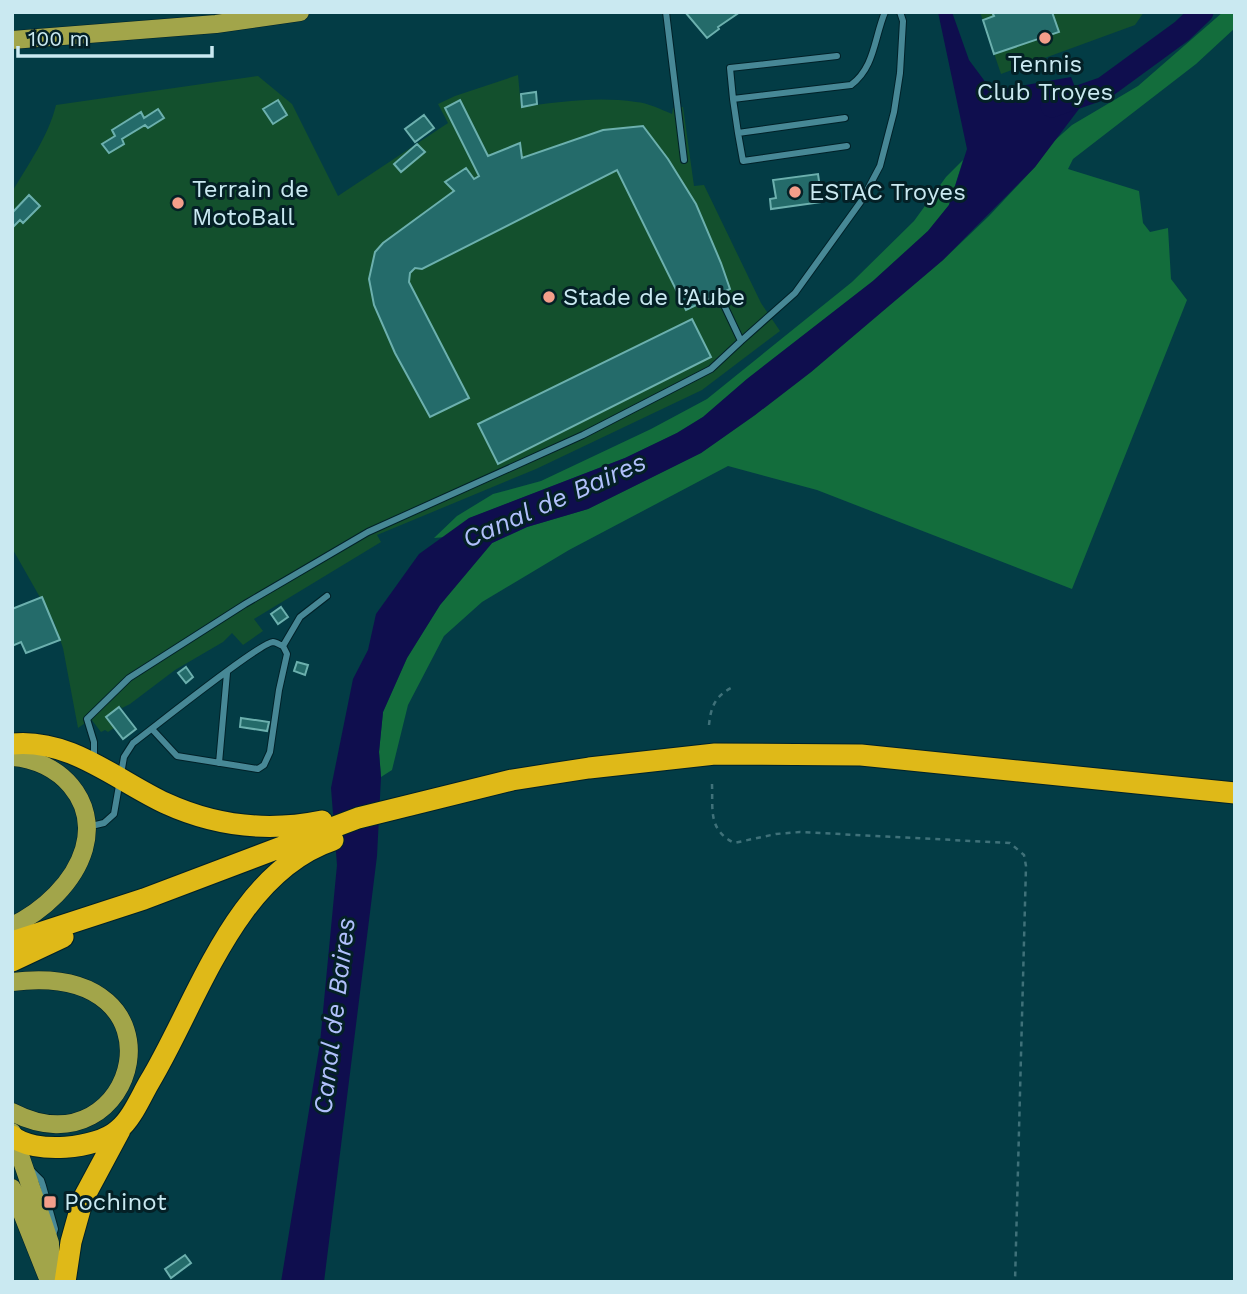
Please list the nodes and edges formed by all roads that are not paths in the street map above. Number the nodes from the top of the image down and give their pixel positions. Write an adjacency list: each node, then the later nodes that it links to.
1 (300, 12): 5 (main road)
2 (666, 12): 11 (lane)
3 (885, 12): 7 (lane)
4 (901, 12): 13 (lane)
5 (12, 40)
6 (837, 56): 7 (lane)
7 (733, 99): 9 (lane)
8 (845, 118): 9 (lane)
9 (738, 133): 10 (lane)
10 (847, 146)
11 (684, 160)
12 (724, 305): 13 (lane)
13 (741, 341): 21 (lane)
14 (327, 596): 15 (lane)
15 (283, 646): 16 (lane); 20 (lane)
16 (226, 673): 17 (lane); 20 (lane)
17 (152, 729): 20 (lane); 22 (lane)
18 (12, 744): 21 (highway)
19 (12, 757): 25 (main road)
20 (219, 763)
21 (94, 764): 22 (highway)
22 (120, 778): 25 (lane); 26 (highway)
23 (1235, 793): 24 (highway)
24 (396, 813): 26 (highway); 26 (highway)
25 (85, 827): 28 (main road)
26 (320, 832): 27 (highway); 33 (highway)
27 (145, 899): 29 (highway); 30 (highway)
28 (12, 926)
29 (12, 942)
30 (12, 961)
31 (12, 982): 32 (main road)
32 (12, 1112)
33 (120, 1130): 34 (highway); 37 (highway)
34 (13, 1136): 36 (main road)
35 (12, 1188): 36 (main road)
36 (50, 1282)
37 (65, 1282)

